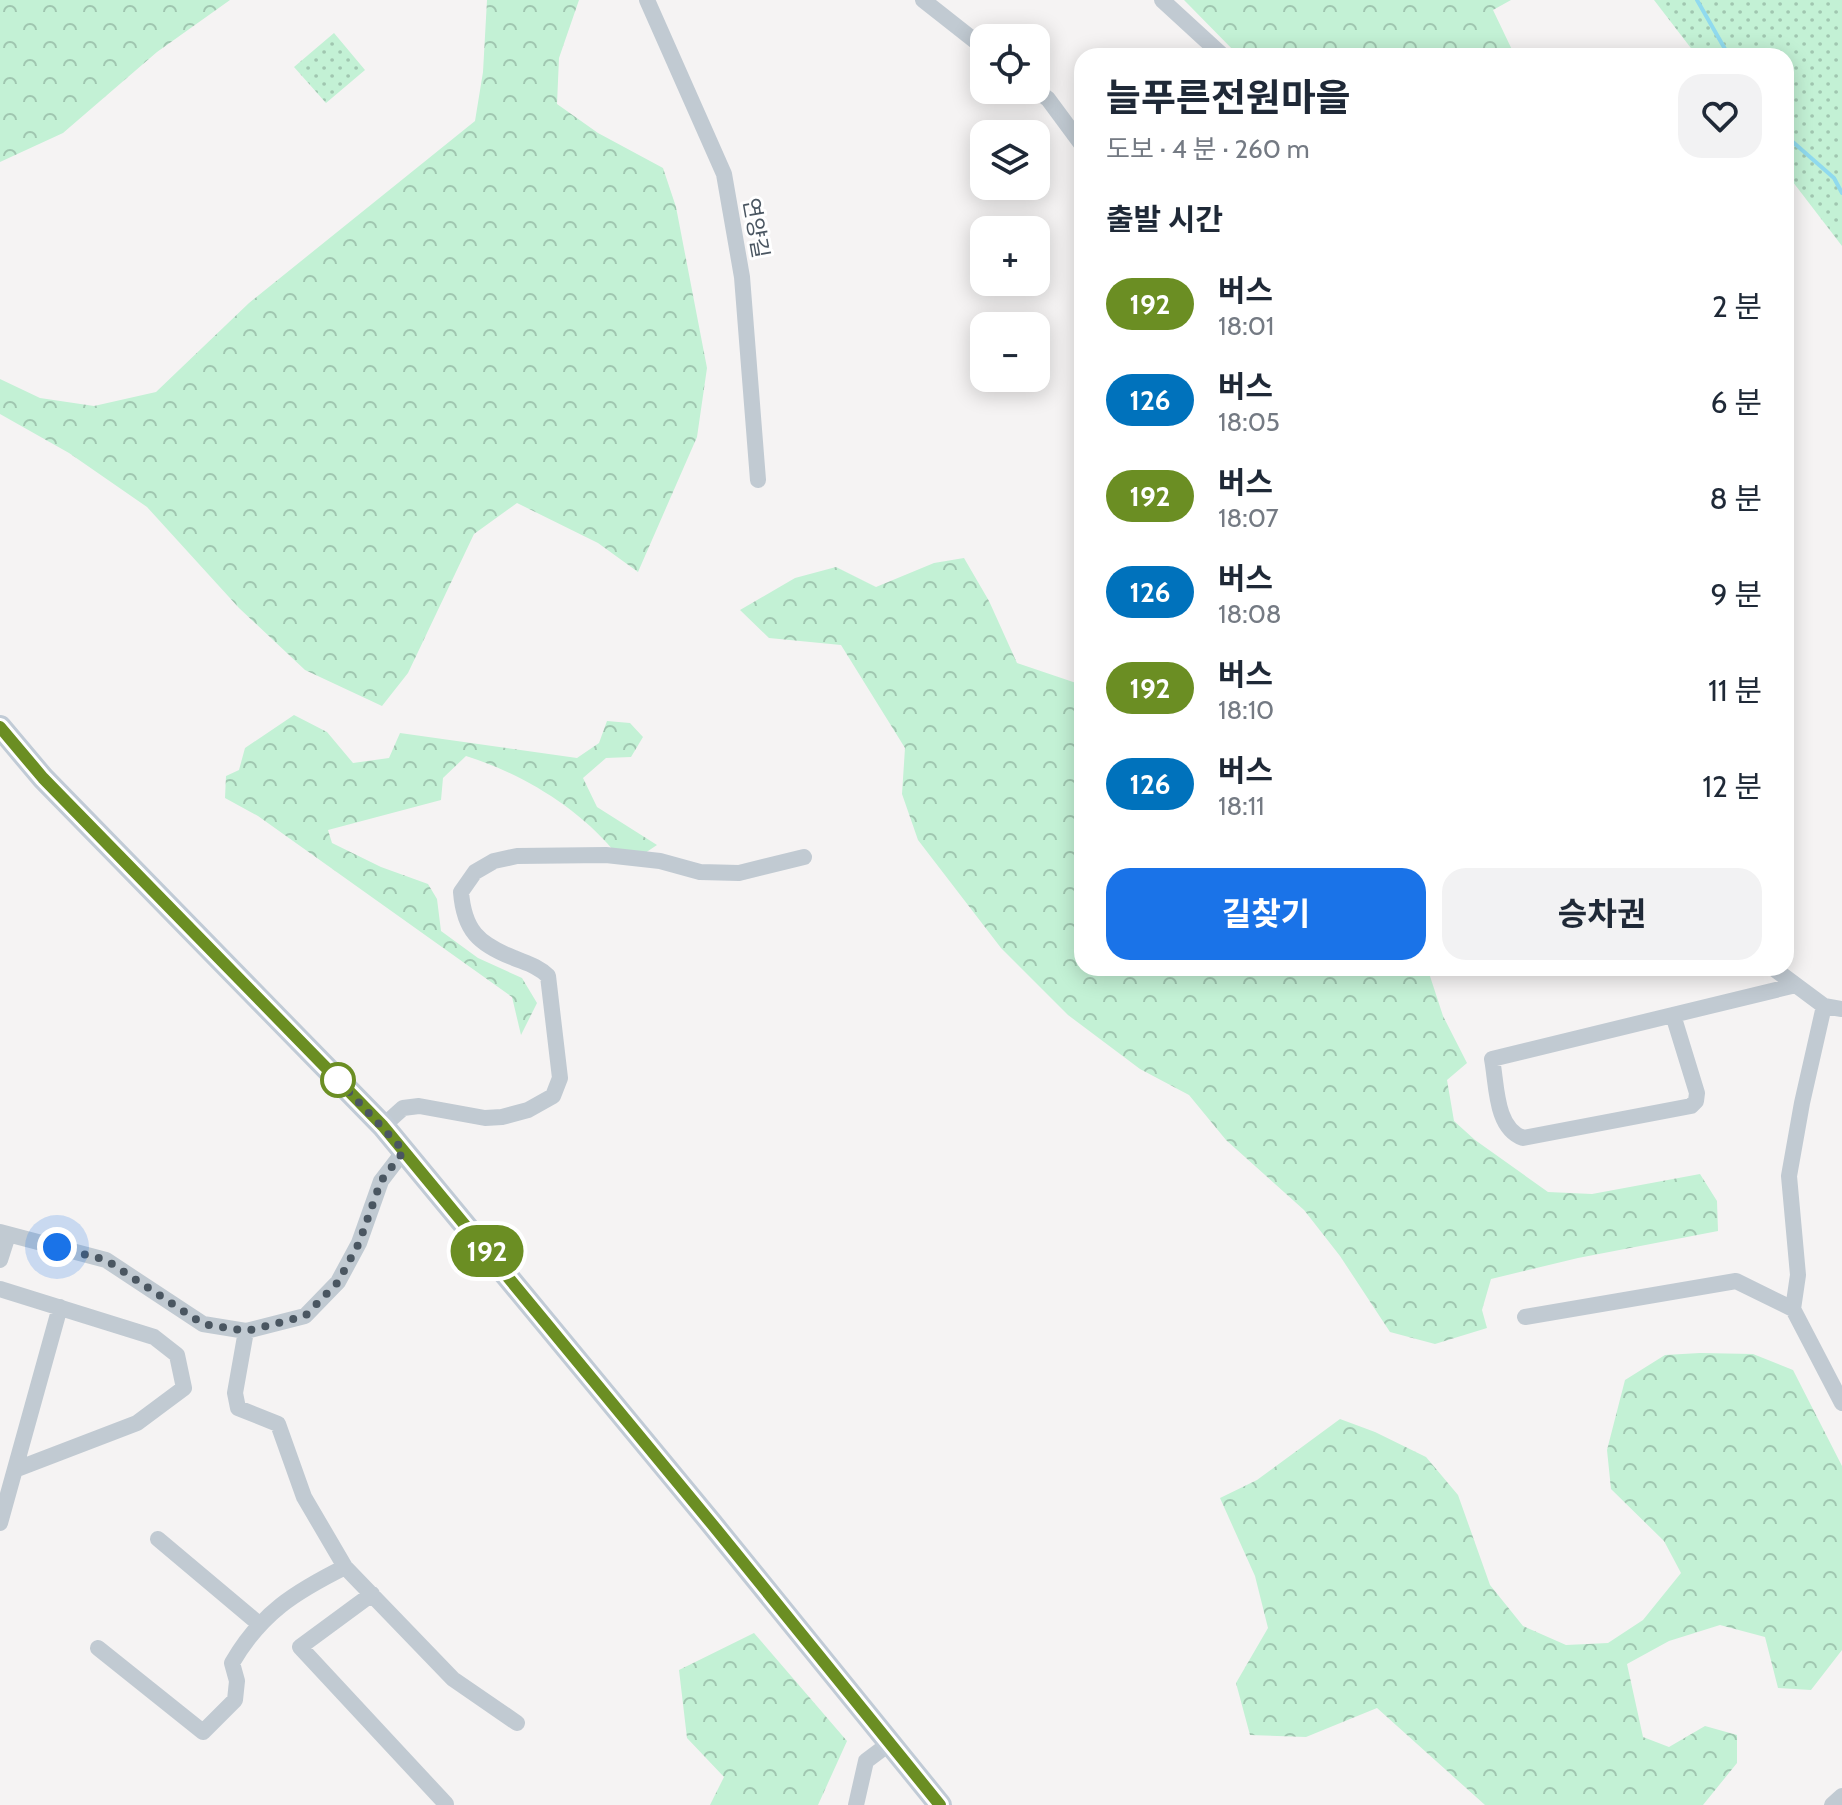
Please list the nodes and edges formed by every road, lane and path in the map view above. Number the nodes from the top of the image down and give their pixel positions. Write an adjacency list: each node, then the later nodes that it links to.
1 (647, 0): 8 (street, 연양길)
2 (923, 0): 4 (street)
3 (1162, 0): 5 (street)
4 (970, 37)
5 (1214, 48)
6 (1050, 102): 7 (street)
7 (1074, 134)
8 (758, 480)
9 (0, 727): 16 (main road)
10 (804, 857): 16 (street)
11 (1784, 976): 12 (street)
12 (1796, 985): 13 (street); 15 (street)
13 (1824, 1006): 14 (street); 22 (street)
14 (1842, 1009)
15 (1673, 1015): 15 (street)
16 (383, 1126): 17 (main road)
17 (404, 1151): 24 (street); 34 (main road)
18 (4, 1233): 19 (street); 24 (street)
19 (0, 1260)
20 (0, 1289): 21 (street)
21 (60, 1307): 26 (street); 26 (street)
22 (1793, 1309): 23 (street); 25 (street)
23 (1525, 1317)
24 (246, 1331): 29 (street)
25 (1842, 1403)
26 (17, 1469): 27 (street)
27 (0, 1523)
28 (158, 1539): 31 (street)
29 (345, 1567): 30 (street); 31 (street)
30 (372, 1594): 33 (street); 36 (street)
31 (259, 1624): 32 (street)
32 (98, 1648)
33 (517, 1723)
34 (890, 1743): 37 (street); 38 (main road)
35 (1842, 1796): 39 (street)
36 (446, 1804)
37 (856, 1805)
38 (940, 1805)
39 (1832, 1805)

